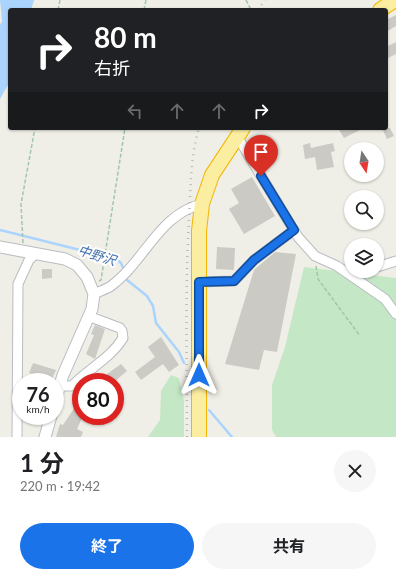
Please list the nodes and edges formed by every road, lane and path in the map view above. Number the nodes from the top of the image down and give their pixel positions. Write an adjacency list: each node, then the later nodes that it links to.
1 (395, 0): 2 (highway)
2 (383, 8)
3 (35, 130): 9 (path)
4 (126, 130): 17 (path)
5 (240, 132): 6 (highway); 7 (street)
6 (202, 204): 16 (highway); 17 (street)
7 (294, 230): 11 (street); 16 (street)
8 (0, 247): 9 (street)
9 (19, 251): 10 (street)
10 (35, 254): 17 (street); 24 (street)
11 (315, 256): 14 (street); 20 (path)
12 (396, 261): 13 (street)
13 (384, 264)
14 (337, 266): 15 (street); 18 (street)
15 (344, 266)
16 (199, 282): 26 (highway)
17 (93, 289): 19 (street)
18 (396, 314)
19 (88, 316): 21 (street); 22 (street)
20 (360, 336)
21 (64, 376)
22 (64, 386)
23 (48, 425): 25 (street)
24 (17, 437)
25 (45, 437)
26 (199, 437)

